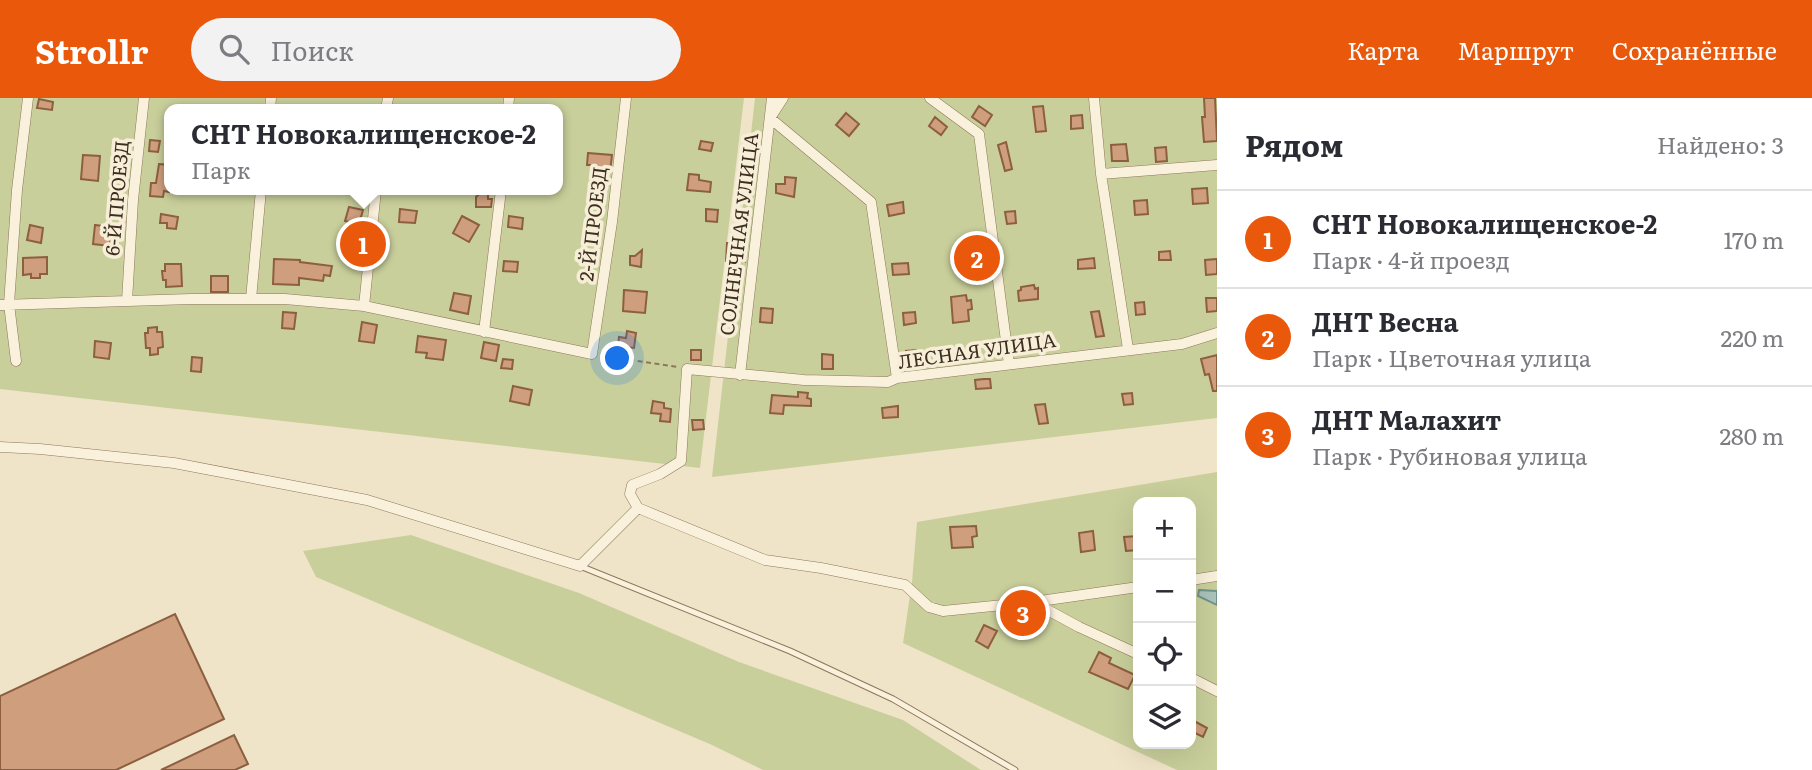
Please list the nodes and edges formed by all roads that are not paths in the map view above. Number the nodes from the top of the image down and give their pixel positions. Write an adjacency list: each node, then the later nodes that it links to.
1 (28, 98): 16 (street)
2 (144, 98): 15 (street, 6-Й ПРОЕЗД)
3 (626, 98): 18 (street, 2-Й ПРОЕЗД)
4 (772, 98): 8 (street, СОЛНЕЧНАЯ УЛИЦА)
5 (783, 98): 8 (street)
6 (930, 98): 22 (street)
7 (1094, 98): 10 (street)
8 (770, 118): 23 (street, СОЛНЕЧНАЯ УЛИЦА); 24 (street)
9 (1217, 165): 10 (street)
10 (1101, 174): 20 (street)
11 (261, 195): 14 (street)
12 (375, 195): 17 (street)
13 (500, 195): 18 (street)
14 (251, 299): 15 (street); 17 (street)
15 (127, 301): 16 (street)
16 (5, 304): 21 (street)
17 (363, 306): 18 (street)
18 (484, 331)
19 (1217, 333): 20 (street, ЛЕСНАЯ УЛИЦА)
20 (1128, 349): 22 (street, ЛЕСНАЯ УЛИЦА)
21 (16, 361)
22 (1009, 364): 24 (street, ЛЕСНАЯ УЛИЦА)
23 (740, 375): 24 (street, ЛЕСНАЯ УЛИЦА); 26 (street, ЛЕСНАЯ УЛИЦА)
24 (897, 377)
25 (0, 447): 27 (street)
26 (638, 508): 27 (street); 31 (street)
27 (580, 566): 35 (lane)
28 (1217, 576): 29 (street)
29 (1196, 579)
30 (1133, 588): 31 (street)
31 (1033, 602): 32 (street)
32 (1133, 652)
33 (1196, 680): 34 (street)
34 (1217, 691)
35 (1016, 770)

